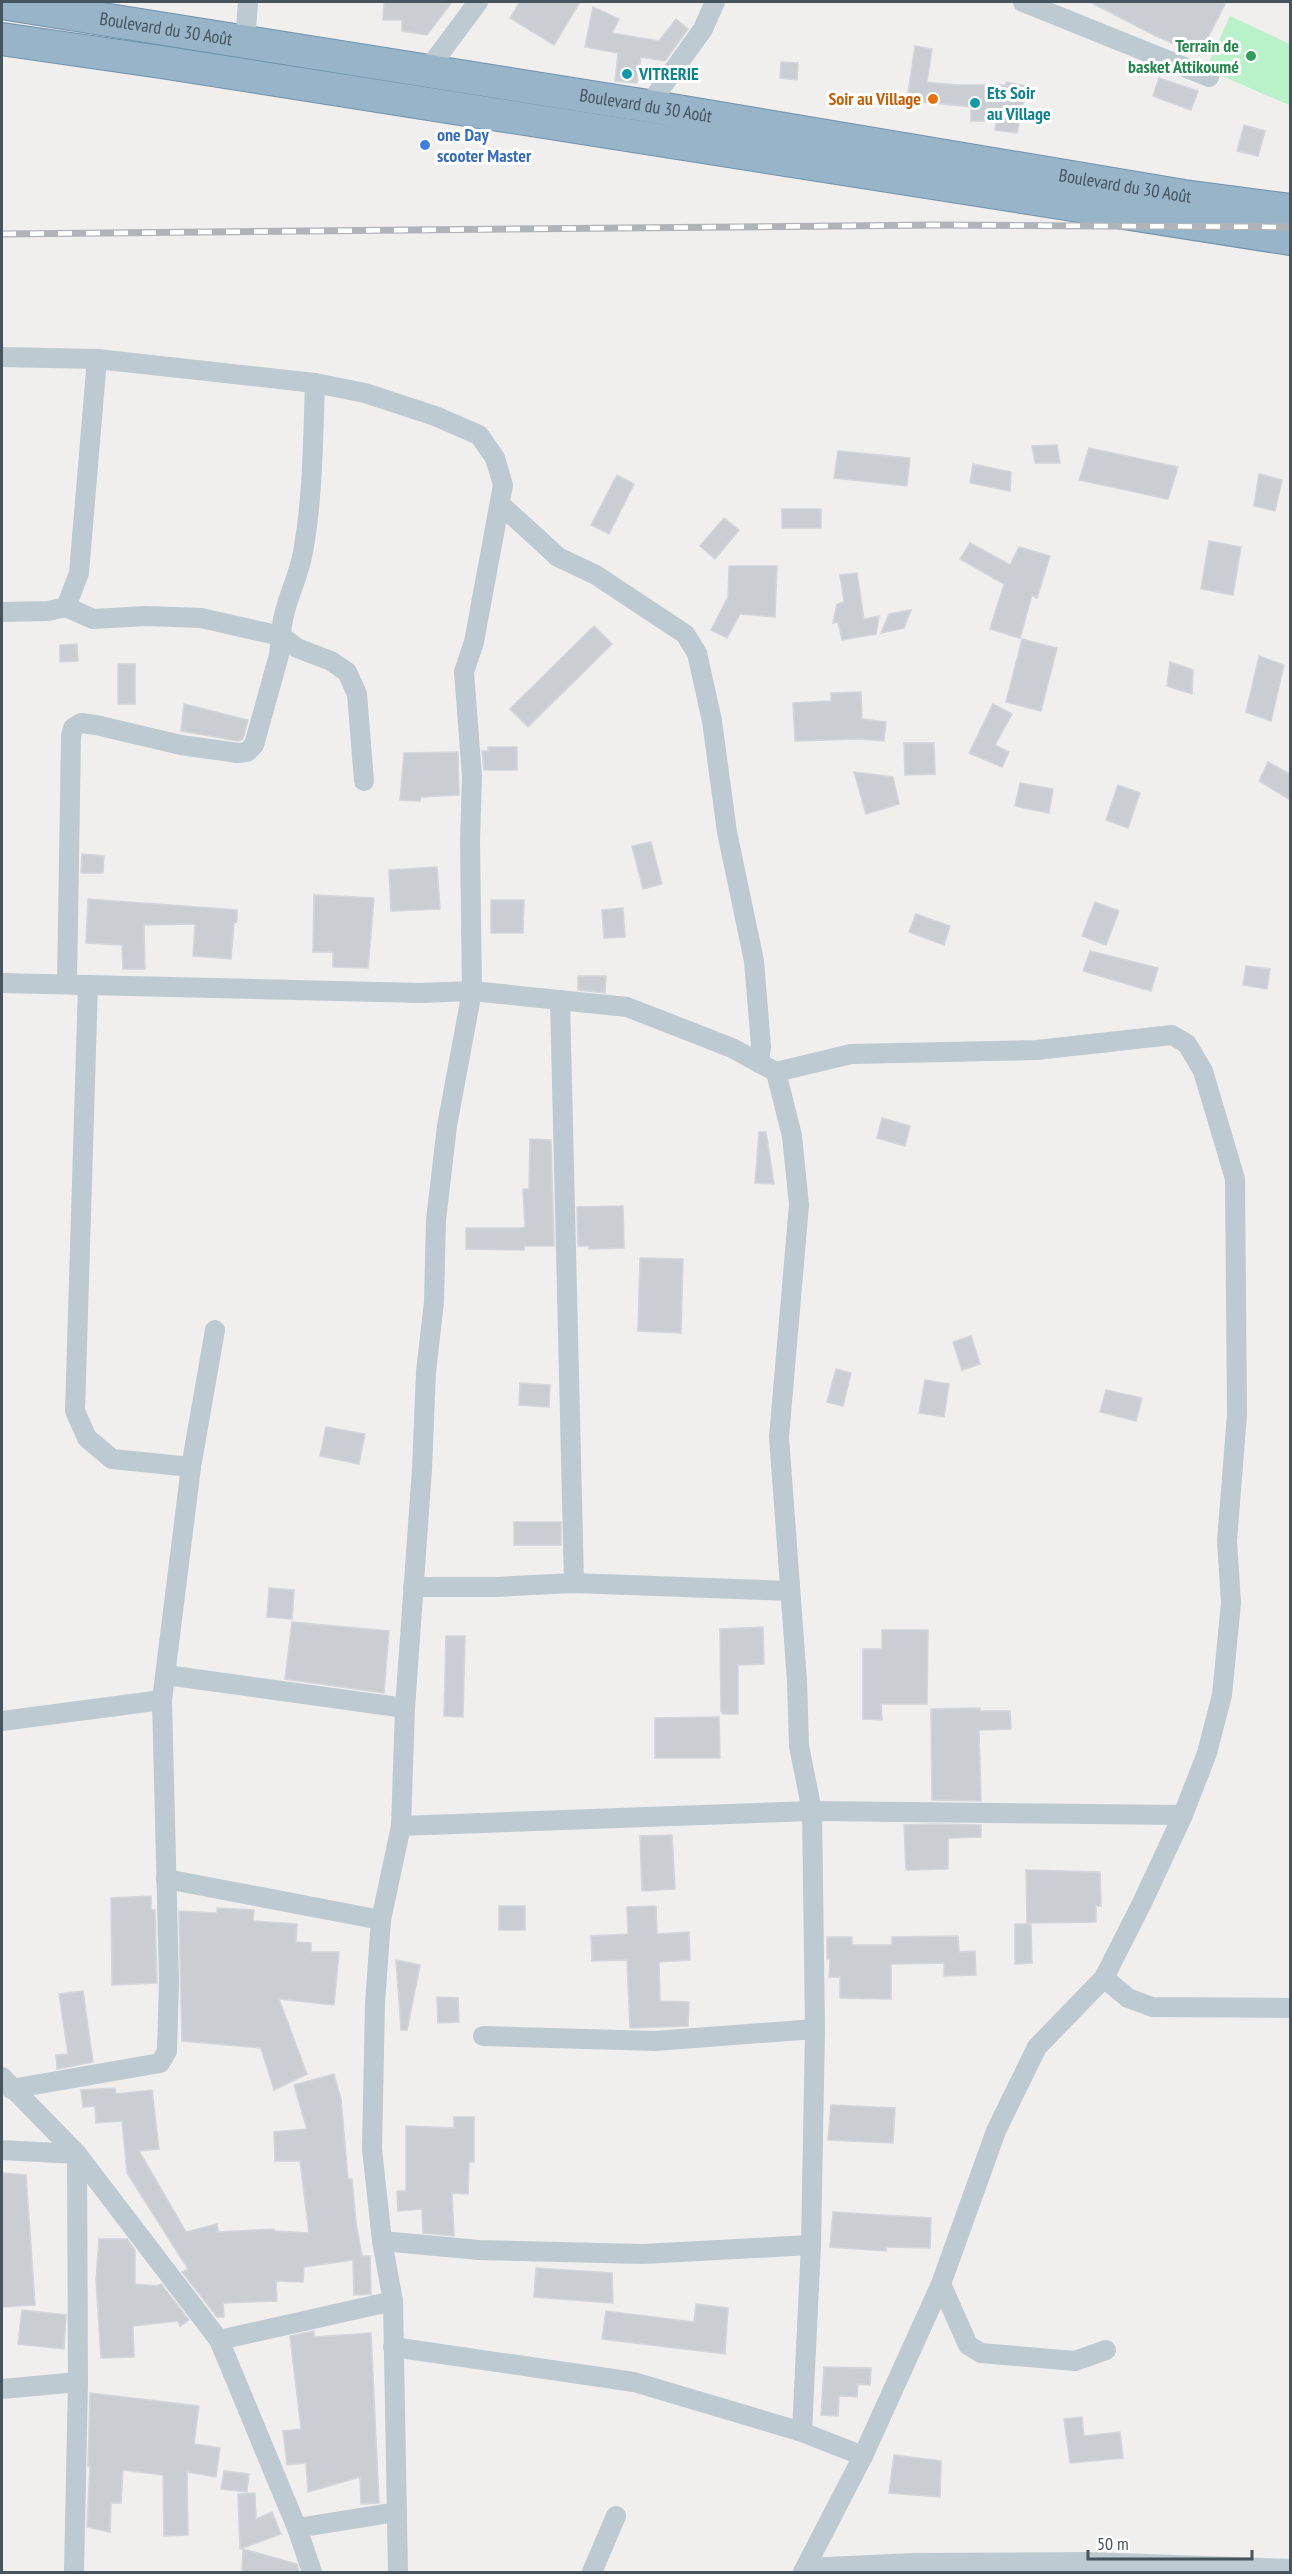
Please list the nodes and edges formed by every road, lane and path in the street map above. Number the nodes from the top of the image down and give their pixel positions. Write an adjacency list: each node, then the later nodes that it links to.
1 (248, 2): 7 (street)
2 (478, 2): 8 (street)
3 (715, 2): 10 (street)
4 (1023, 2): 9 (street)
5 (2, 3): 7 (highway, Boulevard du 30 Août)
6 (2, 39): 12 (highway, Boulevard du 30 Août)
7 (245, 43): 8 (highway, Boulevard du 30 Août)
8 (426, 72): 10 (highway, Boulevard du 30 Août)
9 (1209, 77)
10 (648, 106): 11 (highway, Boulevard du 30 Août)
11 (1290, 210)
12 (1290, 239)
13 (2, 357): 14 (street)
14 (97, 359): 15 (street); 17 (street)
15 (315, 382): 16 (street); 19 (street)
16 (500, 504): 24 (street); 26 (street)
17 (66, 607): 18 (street); 19 (street)
18 (2, 612)
19 (281, 636): 20 (street); 22 (street)
20 (364, 781)
21 (2, 983): 22 (street)
22 (67, 984): 23 (street)
23 (88, 985): 24 (street); 28 (street)
24 (472, 992): 25 (street); 30 (street)
25 (560, 1000): 26 (street); 29 (street)
26 (768, 1068): 31 (street); 37 (street)
27 (214, 1330): 28 (street)
28 (191, 1467): 32 (street)
29 (574, 1583): 30 (street); 31 (street)
30 (413, 1587): 34 (street)
31 (790, 1591): 36 (street)
32 (166, 1675): 33 (street); 34 (street)
33 (162, 1700): 35 (street); 39 (street)
34 (405, 1708): 38 (street)
35 (2, 1721)
36 (812, 1811): 37 (street); 38 (street); 43 (street)
37 (1183, 1815): 41 (street)
38 (400, 1826): 40 (street)
39 (166, 1879): 40 (street); 45 (street)
40 (381, 1920): 48 (street)
41 (1104, 1978): 42 (street); 50 (street)
42 (1290, 2008)
43 (815, 2029): 44 (street); 49 (street)
44 (483, 2036)
45 (6, 2083): 47 (street)
46 (2, 2150): 47 (street)
47 (77, 2154): 52 (street); 55 (street)
48 (382, 2241): 49 (street); 51 (street)
49 (811, 2245): 57 (street)
50 (941, 2284): 54 (street); 58 (street)
51 (393, 2301): 52 (street); 53 (street)
52 (219, 2340): 61 (street)
53 (393, 2347): 57 (street); 59 (street)
54 (1106, 2350)
55 (78, 2382): 56 (street); 65 (street)
56 (2, 2389)
57 (802, 2432): 58 (street)
58 (863, 2456): 64 (street)
59 (397, 2512): 61 (street); 67 (street)
60 (616, 2516): 68 (street)
61 (297, 2528): 66 (street)
62 (1290, 2568): 63 (street)
63 (1176, 2569): 64 (street)
64 (805, 2570)
65 (74, 2572)
66 (312, 2572)
67 (398, 2572)
68 (592, 2572)

